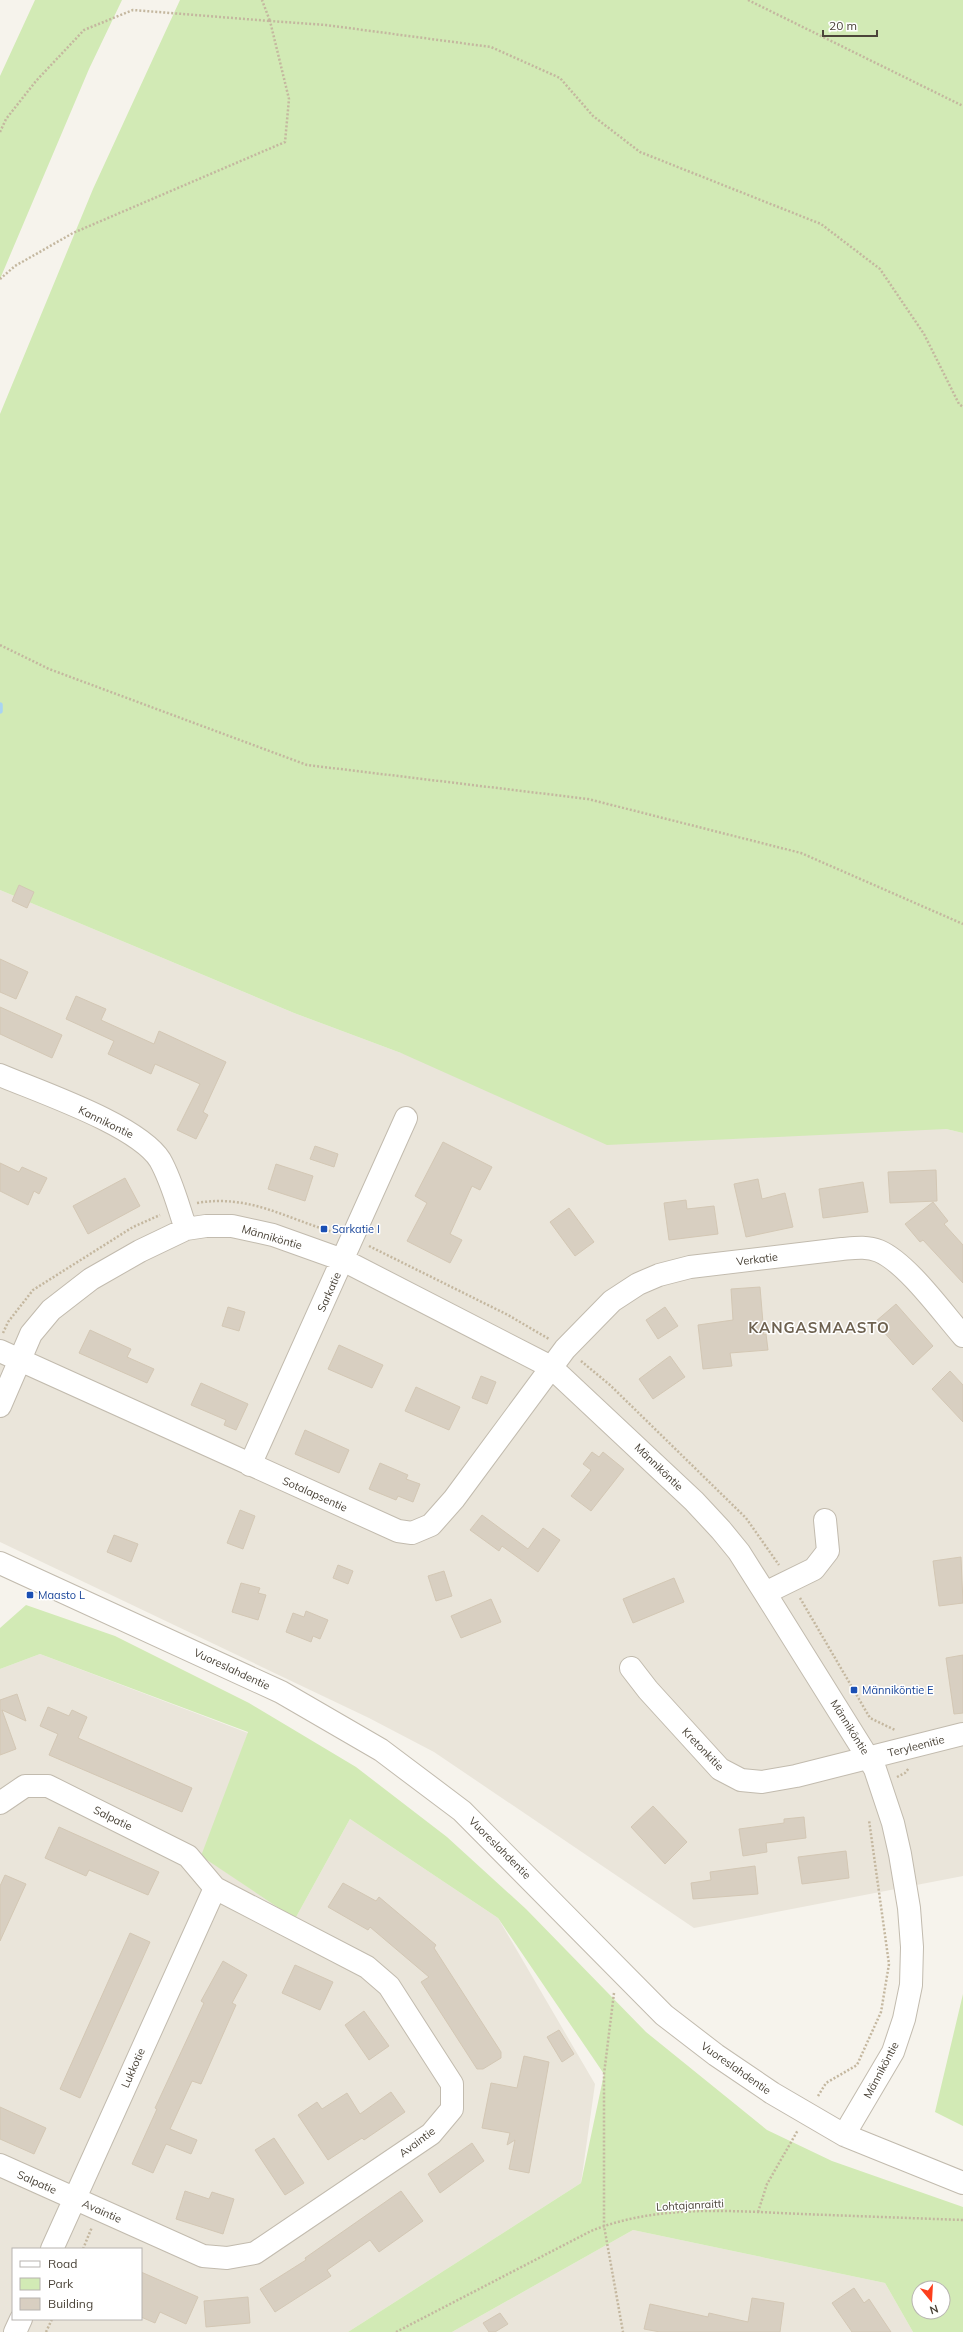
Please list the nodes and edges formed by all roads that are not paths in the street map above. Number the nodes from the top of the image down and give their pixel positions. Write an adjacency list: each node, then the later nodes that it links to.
1 (0, 1075): 3 (street, Kannikontie)
2 (406, 1118): 4 (street, Sarkatie)
3 (186, 1229): 4 (street, Männiköntie); 6 (street, Männiköntie)
4 (343, 1260): 7 (street, Männiköntie); 9 (street, Sarkatie)
5 (963, 1336): 7 (street, Verkatie)
6 (7, 1348): 8 (street, Männiköntie); 9 (street, Sotalapsentie)
7 (551, 1366): 9 (street, Sotalapsentie); 12 (street, Männiköntie)
8 (0, 1406)
9 (250, 1465)
10 (825, 1520): 12 (street)
11 (0, 1563): 18 (street, Vuoreslahdentie)
12 (765, 1593): 15 (street, Männiköntie)
13 (631, 1668): 15 (street, Kretonkitie)
14 (963, 1734): 15 (street, Teryleenitie)
15 (869, 1758): 18 (street, Männiköntie)
16 (0, 1803): 17 (street, Salpatie)
17 (215, 1888): 21 (street, Lukkotie); 21 (street, Avaintie)
18 (844, 2135): 20 (street, Vuoreslahdentie)
19 (0, 2165): 21 (street, Salpatie)
20 (963, 2183)
21 (74, 2199): 22 (street, Lukkotie)
22 (52, 2248)
23 (21, 2320): 24 (street)
24 (15, 2332)

